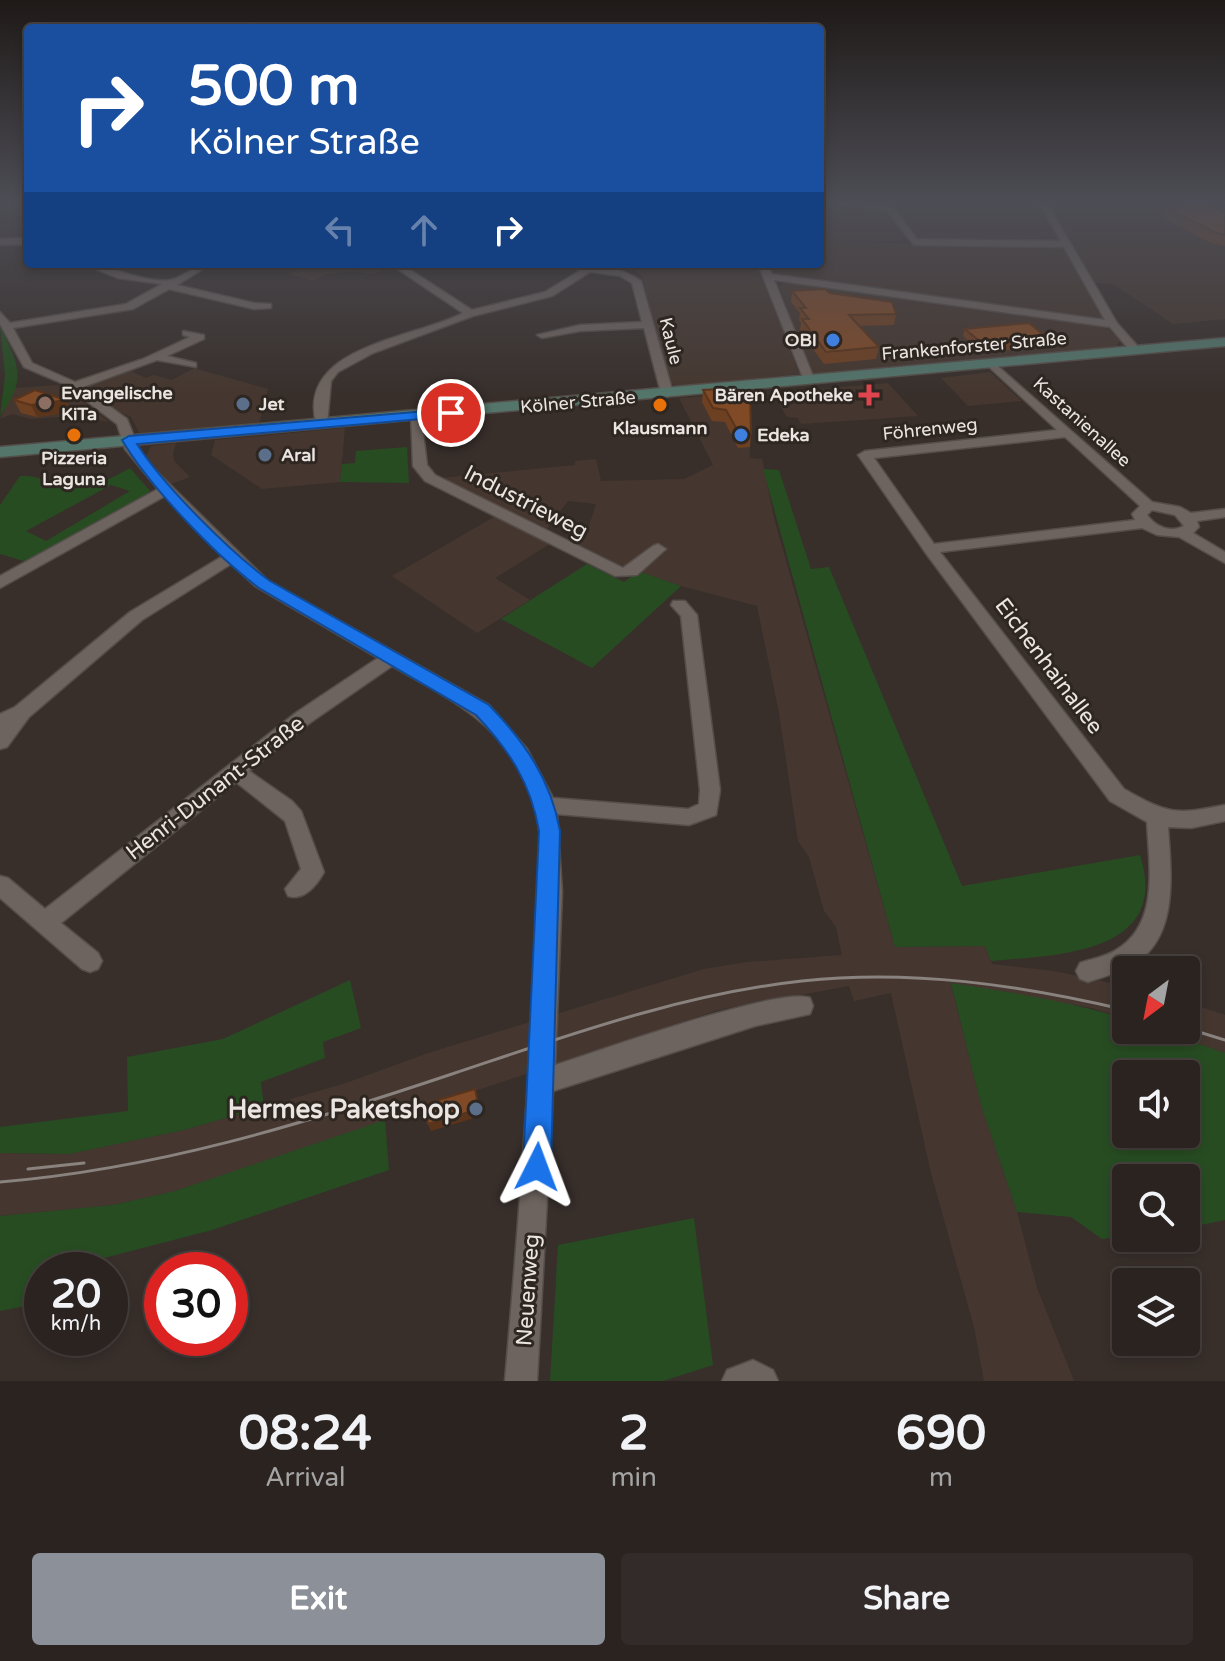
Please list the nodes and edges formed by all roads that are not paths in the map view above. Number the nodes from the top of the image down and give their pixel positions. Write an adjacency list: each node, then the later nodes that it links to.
1 (1079, 267): 14 (street)
2 (99, 268): 10 (street)
3 (199, 268): 10 (street)
4 (401, 268): 12 (street)
5 (589, 268): 8 (street); 12 (street)
6 (633, 268): 8 (street)
7 (765, 268): 9 (street)
8 (630, 276): 15 (street, Kaule)
9 (768, 276): 14 (street); 23 (street)
10 (171, 285): 11 (street); 13 (street)
11 (267, 306)
12 (470, 313): 28 (street)
13 (4, 320): 24 (street, Neuenweg)
14 (1113, 324): 19 (street)
15 (648, 325): 17 (street); 26 (street, Kaule)
16 (187, 333): 20 (street)
17 (542, 335)
18 (1225, 342): 19 (main road, Frankenforster Straße)
19 (1136, 351): 21 (main road, Frankenforster Straße)
20 (157, 357): 22 (street); 24 (street)
21 (992, 364): 23 (main road, Frankenforster Straße); 29 (street, Kastanienallee)
22 (192, 365)
23 (809, 381): 25 (main road, Frankenforster Straße)
24 (75, 386): 30 (street, Neuenweg)
25 (726, 388): 26 (main road, Kölner Straße)
26 (667, 393): 27 (main road, Kölner Straße)
27 (415, 416): 28 (main road, Kölner Straße); 36 (street, Industrieweg)
28 (321, 424): 30 (main road, Kölner Straße)
29 (1065, 433): 34 (street, Kastanienallee); 37 (street, Föhrenweg)
30 (129, 440): 31 (main road, Kölner Straße); 32 (street, Neuenweg)
31 (0, 452)
32 (166, 490): 38 (street, Neuenweg); 40 (street)
33 (1225, 513): 35 (street)
34 (1146, 514): 35 (street); 35 (street); 37 (street)
35 (1186, 525): 39 (street)
36 (658, 549)
37 (930, 549): 49 (street, Eichenhainallee)
38 (232, 557): 42 (street, Neuenweg); 43 (street)
39 (1225, 558)
40 (0, 583)
41 (679, 605): 47 (street)
42 (391, 658): 46 (street, Henri-Dunant-Straße); 47 (street, Neuenweg)
43 (22, 712): 44 (street); 45 (street)
44 (0, 722)
45 (0, 742)
46 (235, 771): 51 (street); 52 (street, Henri-Dunant-Straße)
47 (545, 805): 56 (street, Neuenweg)
48 (1225, 813): 49 (street)
49 (1157, 818): 54 (street)
50 (0, 885): 52 (street)
51 (296, 889)
52 (44, 923): 53 (street)
53 (90, 961)
54 (1088, 971)
55 (801, 1006): 56 (street)
56 (541, 1082): 57 (street, Neuenweg)
57 (521, 1381)
58 (738, 1381): 59 (street)
59 (762, 1381)

